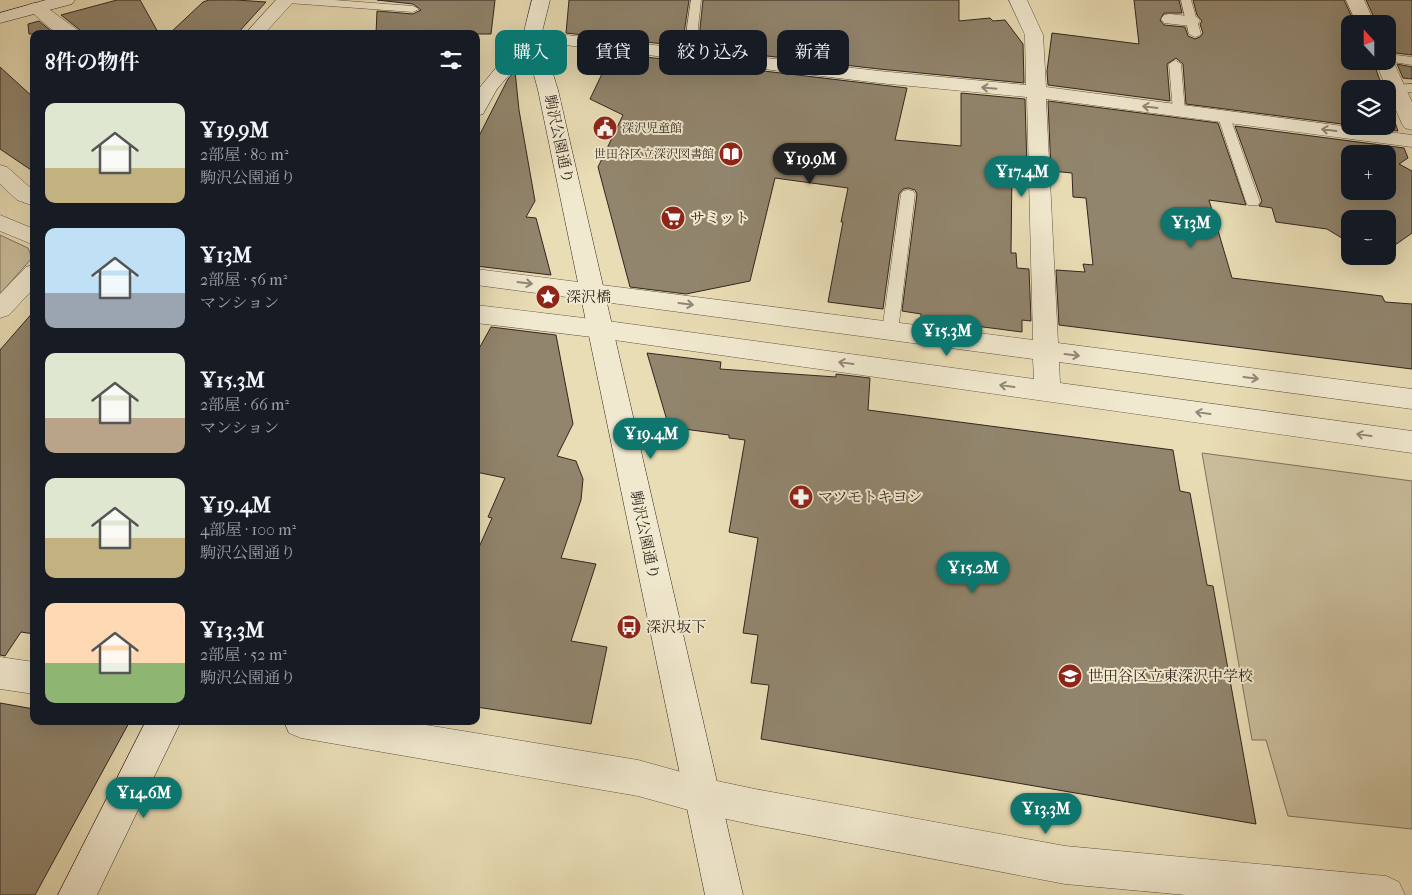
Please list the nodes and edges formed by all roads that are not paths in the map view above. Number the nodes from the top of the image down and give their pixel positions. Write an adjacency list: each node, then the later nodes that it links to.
1 (66, 0): 8 (street)
2 (287, 0): 9 (lane); 15 (street)
3 (541, 0): 16 (street)
4 (696, 0): 17 (lane)
5 (1018, 0): 29 (street)
6 (1186, 0): 13 (lane)
7 (1355, 0): 10 (street)
8 (32, 4): 11 (street); 14 (street)
9 (413, 8)
10 (1362, 15)
11 (0, 18)
12 (1170, 19): 13 (street)
13 (1193, 27)
14 (66, 30)
15 (258, 30)
16 (534, 30)
17 (692, 30)
18 (567, 40): 19 (street)
19 (659, 52)
20 (1396, 59): 21 (lane)
21 (1412, 61)
22 (1175, 64): 30 (lane)
23 (767, 65): 29 (street, one-way to 23)
24 (1391, 70): 28 (street)
25 (495, 74): 27 (street)
26 (544, 75): 42 (street, 駒沢公園通り)
27 (483, 86)
28 (1404, 88): 32 (street)
29 (1037, 92): 30 (street, one-way to 29); 47 (street)
30 (1179, 111): 31 (street)
31 (1224, 117): 33 (street, one-way to 31); 37 (lane)
32 (1412, 124)
33 (1412, 141)
34 (0, 172): 36 (street)
35 (908, 194): 46 (lane)
36 (30, 197)
37 (1253, 202)
38 (0, 222): 39 (street)
39 (30, 236)
40 (30, 277): 43 (street)
41 (480, 278): 42 (street, one-way to 42)
42 (592, 292): 45 (street, 駒沢公園通り); 46 (street, one-way to 46)
43 (0, 310)
44 (480, 314): 45 (street)
45 (600, 328): 48 (street, one-way to 45); 55 (street, 駒沢公園通り)
46 (890, 331): 47 (street)
47 (1047, 352): 48 (street); 49 (street, one-way to 49)
48 (1047, 392): 50 (street, one-way to 48)
49 (1412, 399)
50 (1412, 442)
51 (0, 673): 52 (street)
52 (30, 677)
53 (162, 725): 56 (street)
54 (325, 725): 55 (street)
55 (703, 796): 57 (street, 駒沢公園通り); 58 (street)
56 (77, 895)
57 (724, 895)
58 (1386, 895)

